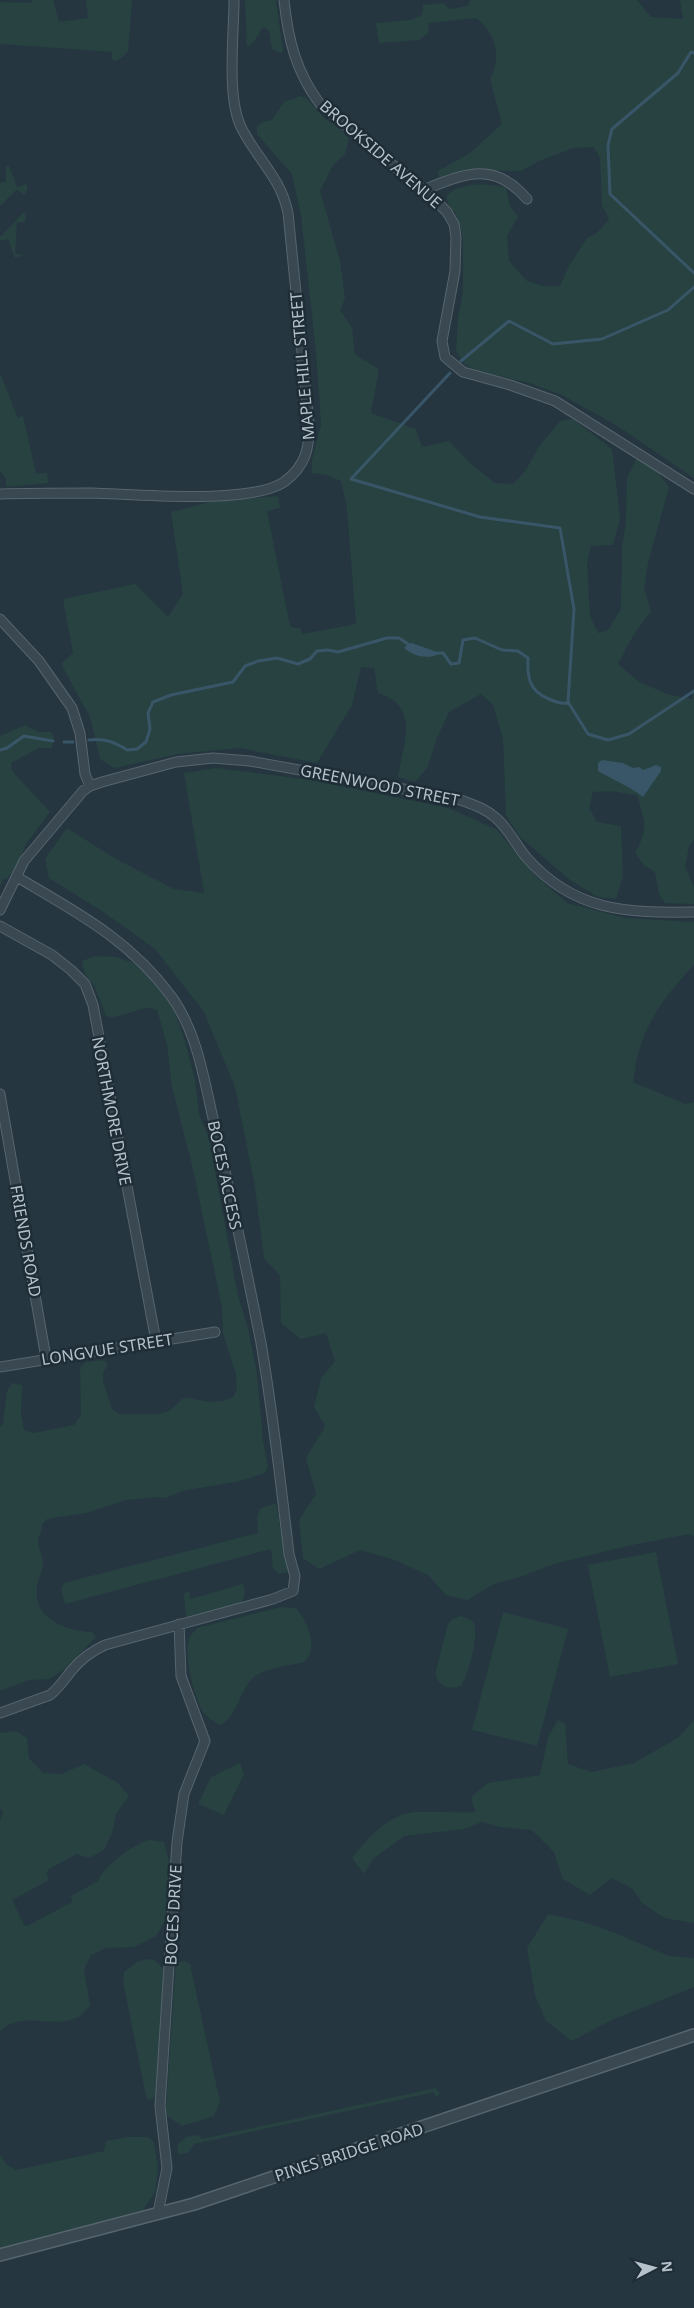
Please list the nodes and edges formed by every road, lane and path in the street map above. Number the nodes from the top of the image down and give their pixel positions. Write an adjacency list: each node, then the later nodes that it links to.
1 (234, 0): 6 (street, MAPLE HILL STREET)
2 (284, 0): 3 (street, BROOKSIDE AVENUE)
3 (424, 190): 4 (street); 5 (street, BROOKSIDE AVENUE)
4 (527, 199)
5 (694, 489)
6 (0, 494)
7 (0, 619): 8 (street)
8 (90, 786): 9 (street); 11 (street, GREENWOOD STREET)
9 (17, 877): 10 (street); 18 (street, BOCES ACCESS)
10 (0, 910)
11 (694, 912)
12 (0, 926): 15 (street, NORTHMORE DRIVE)
13 (0, 1094): 16 (street, FRIENDS ROAD)
14 (214, 1332): 15 (street, LONGVUE STREET)
15 (156, 1340): 16 (street, LONGVUE STREET)
16 (46, 1358): 17 (street, LONGVUE STREET)
17 (0, 1367)
18 (180, 1624): 19 (street); 21 (street, BOCES DRIVE)
19 (0, 1713)
20 (694, 2035): 21 (street, PINES BRIDGE ROAD)
21 (158, 2213): 22 (street, PINES BRIDGE ROAD)
22 (0, 2255)

